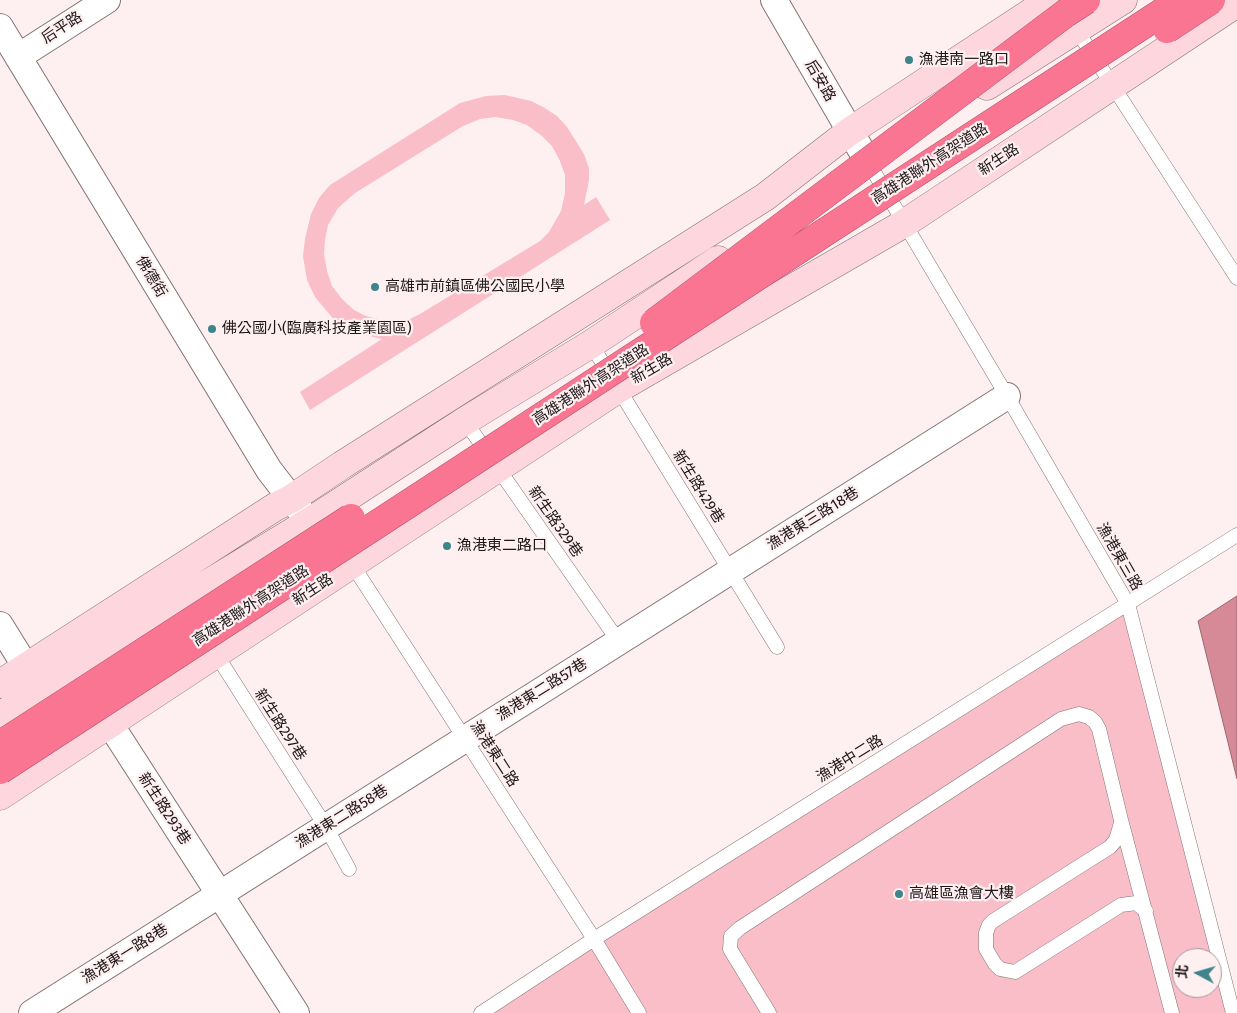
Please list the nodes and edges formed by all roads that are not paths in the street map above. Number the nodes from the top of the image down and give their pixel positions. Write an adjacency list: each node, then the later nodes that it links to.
1 (107, 0): 12 (street, 后平路)
2 (774, 0): 14 (street, 后安路)
3 (1050, 0): 14 (street)
4 (1086, 0): 18 (highway, bridge)
5 (1123, 0): 11 (street)
6 (1152, 0): 18 (highway, 高雄港聯外高架道路, bridge)
7 (1181, 0): 18 (highway, 高雄港聯外高架道路, bridge)
8 (1211, 0): 18 (highway, bridge)
9 (1237, 3): 13 (street, 新生路)
10 (0, 27): 12 (street, 佛德街)
11 (1076, 30): 13 (lane); 15 (street)
12 (18, 57): 24 (street, 佛德街)
13 (1112, 86): 16 (street, 新生路); 17 (lane)
14 (849, 132): 15 (street, 后安路); 24 (street)
15 (868, 162): 16 (lane, 漁港東三路); 19 (street)
16 (904, 223): 20 (street, 新生路); 21 (lane, 漁港東三路)
17 (1237, 278)
18 (659, 330): 41 (highway, 高雄港聯外高架道路, bridge); 42 (highway, 高雄港聯外高架道路, bridge)
19 (590, 344): 20 (lane, 新生路429巷); 22 (street)
20 (618, 389): 23 (street, 新生路); 28 (lane, 新生路429巷)
21 (1007, 396): 28 (street, 漁港東三路18巷); 30 (lane, 漁港東三路)
22 (465, 421): 23 (lane, 新生路329巷); 25 (street)
23 (498, 468): 27 (street, 新生路); 32 (lane, 新生路329巷)
24 (287, 494): 25 (street, 佛德街); 35 (street)
25 (310, 522): 27 (lane, 漁港東二路); 29 (street)
26 (1237, 534): 30 (lane, 漁港中二路)
27 (352, 564): 34 (street, 新生路); 40 (lane, 漁港東二路)
28 (730, 571): 32 (street, 漁港東三路18巷); 33 (lane, 新生路429巷)
29 (181, 600): 34 (lane, 新生路297巷); 37 (street)
30 (1128, 604): 49 (lane, 漁港中二路); 56 (lane, 漁港東三路)
31 (0, 626): 35 (street)
32 (619, 642): 40 (street, 漁港東二路57巷)
33 (777, 647)
34 (215, 654): 39 (street, 新生路); 45 (lane, 新生路297巷)
35 (15, 664): 36 (street); 37 (street)
36 (0, 684)
37 (40, 690): 38 (street)
38 (0, 716)
39 (110, 724): 43 (street, 新生路); 47 (street, 新生路293巷)
40 (466, 739): 45 (street, 漁港東二路58巷); 49 (lane, 漁港東二路)
41 (0, 744)
42 (0, 770)
43 (0, 796)
44 (1121, 820): 48 (lane); 48 (lane); 54 (lane)
45 (326, 827): 46 (lane, 新生路297巷); 47 (street, 漁港東二路58巷)
46 (349, 869)
47 (219, 895): 50 (street, 漁港東一路8巷); 51 (street, 新生路293巷)
48 (1146, 911): 55 (lane)
49 (594, 939): 52 (lane, 漁港中二路); 53 (lane, 漁港東二路)
50 (32, 1013)
51 (296, 1013)
52 (481, 1013)
53 (639, 1013)
54 (769, 1013)
55 (1172, 1013)
56 (1233, 1013)

